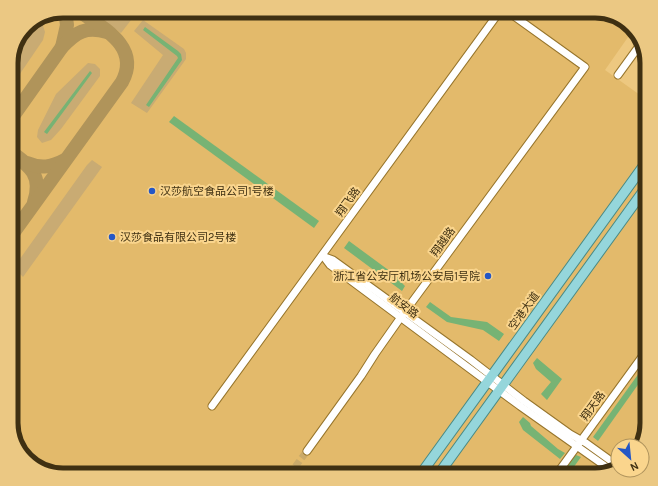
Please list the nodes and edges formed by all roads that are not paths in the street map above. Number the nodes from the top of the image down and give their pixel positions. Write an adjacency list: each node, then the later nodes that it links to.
1 (495, 18): 7 (street, 翔飞路)
2 (518, 18): 8 (street, 翔越路)
3 (637, 49): 4 (street)
4 (618, 75)
5 (640, 171): 10 (main road, 空港大道)
6 (640, 196): 11 (main road)
7 (322, 256): 8 (street, 航安路); 12 (street, 翔飞路)
8 (403, 315): 10 (street, 航安路); 15 (street, 翔越路)
9 (640, 360): 13 (street, 翔天路)
10 (490, 379): 11 (street, 航安路); 18 (main road, 空港大道)
11 (501, 388): 13 (street, 航安路); 14 (street, 航安路); 19 (main road)
12 (212, 406)
13 (582, 440): 14 (street, 翔天路); 16 (street, 航安路)
14 (577, 447): 17 (street, 航安路); 20 (street, 翔天路)
15 (307, 451)
16 (610, 460)
17 (606, 467)
18 (425, 468)
19 (443, 468)
20 (561, 468)

